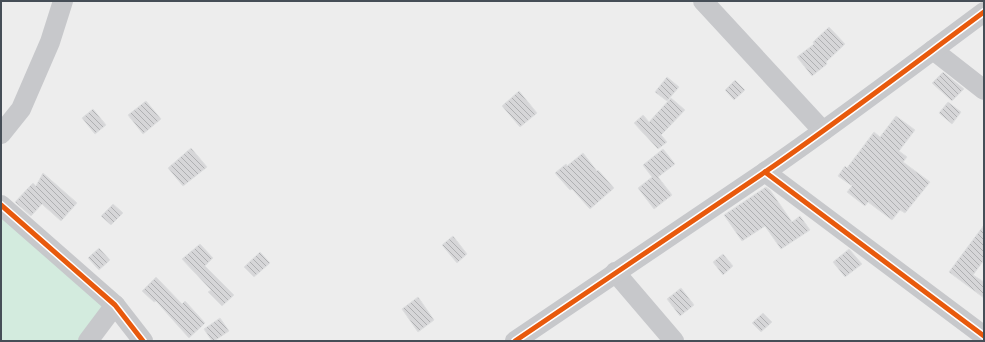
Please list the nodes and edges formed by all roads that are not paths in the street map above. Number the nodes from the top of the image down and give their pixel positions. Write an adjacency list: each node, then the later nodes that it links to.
1 (63, 1): 7 (street)
2 (703, 1): 6 (street)
3 (984, 12): 4 (street)
4 (933, 50): 5 (street); 6 (street)
5 (984, 90)
6 (823, 131): 8 (street)
7 (1, 134)
8 (764, 172): 10 (street); 12 (street)
9 (1, 204): 11 (street)
10 (615, 272): 15 (street); 16 (street)
11 (115, 305): 13 (street); 14 (street)
12 (984, 336)
13 (88, 341)
14 (143, 341)
15 (515, 341)
16 (674, 341)

